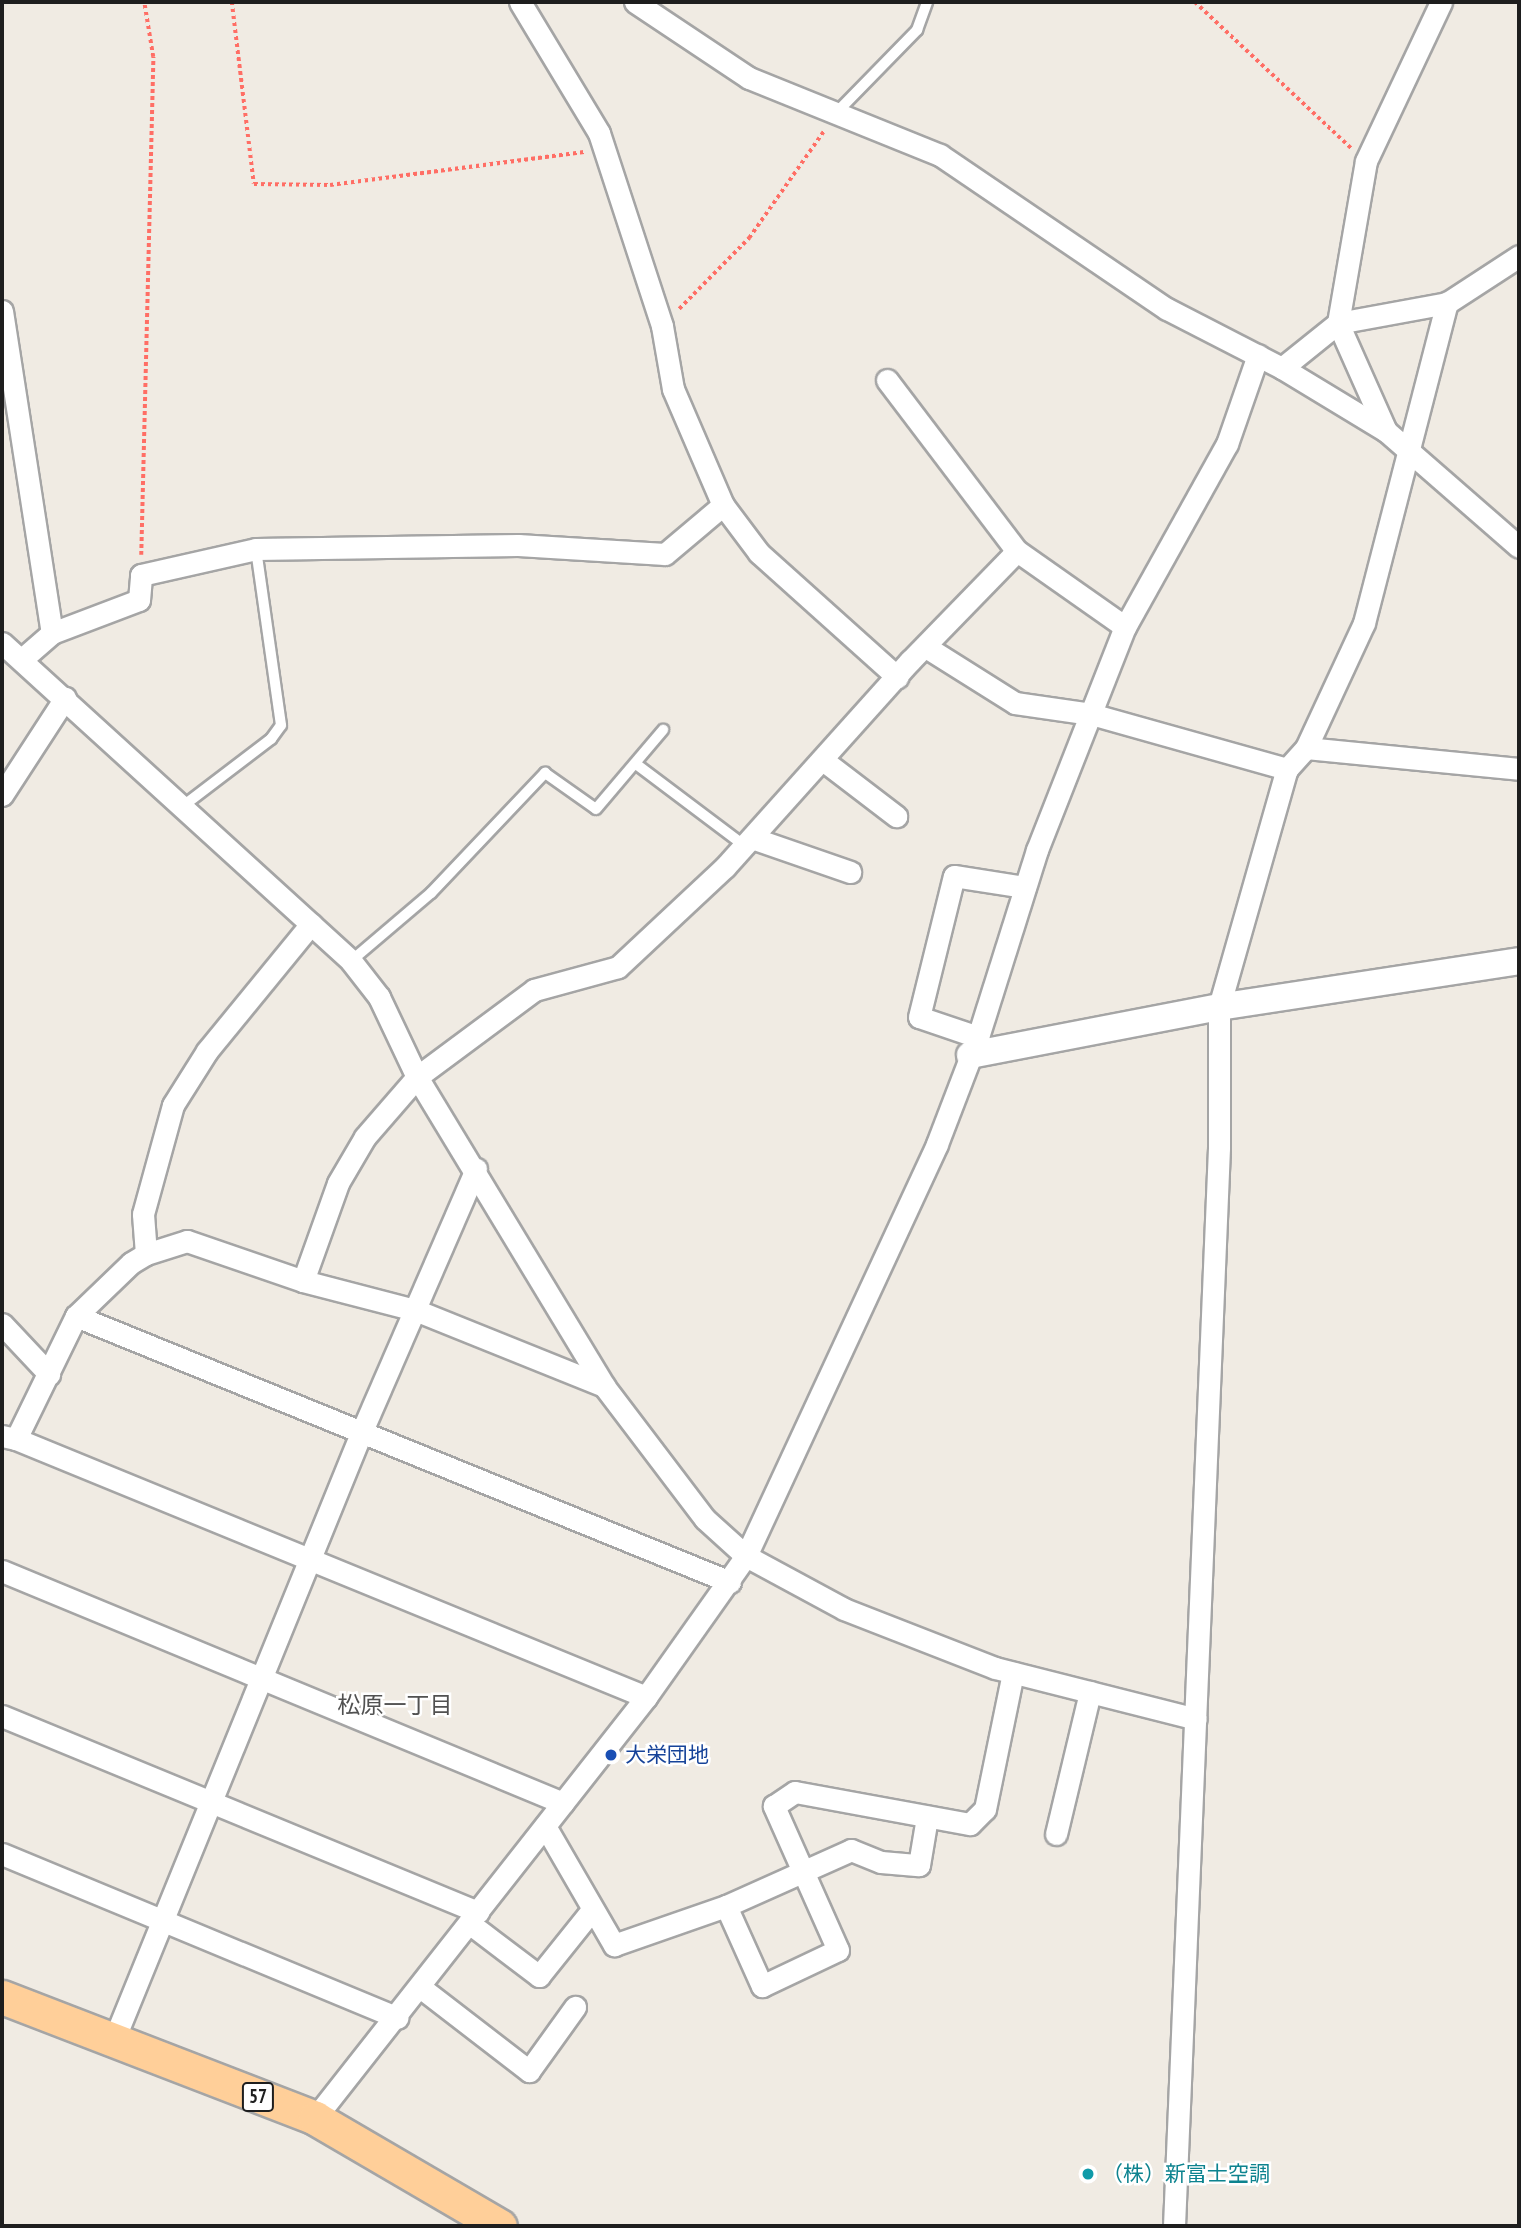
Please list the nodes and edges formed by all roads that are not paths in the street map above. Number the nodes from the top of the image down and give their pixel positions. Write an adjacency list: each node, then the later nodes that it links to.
1 (520, 2): 15 (street)
2 (635, 2): 5 (street)
3 (927, 2): 5 (lane)
4 (1441, 2): 9 (street)
5 (837, 112): 10 (street)
6 (1519, 256): 7 (street)
7 (1447, 303): 9 (street); 14 (street)
8 (2, 312): 20 (street)
9 (1338, 323): 11 (street); 13 (street)
10 (1258, 355): 11 (street); 19 (street)
11 (1282, 368): 13 (street)
12 (887, 380): 18 (street)
13 (1386, 431): 14 (street)
14 (1407, 446): 16 (street); 28 (street)
15 (723, 505): 17 (street); 24 (street)
16 (1519, 547)
17 (256, 549): 20 (street); 34 (lane)
18 (1017, 551): 19 (street); 22 (street)
19 (1125, 627): 26 (street)
20 (52, 633): 23 (street)
21 (2, 643): 23 (street)
22 (926, 647): 24 (street); 26 (street)
23 (22, 659): 25 (street)
24 (897, 677): 29 (street)
25 (65, 698): 33 (street); 34 (street)
26 (1091, 714): 31 (street); 38 (street)
27 (663, 730): 30 (lane)
28 (1306, 748): 31 (street); 32 (street)
29 (824, 761): 35 (street); 36 (street)
30 (636, 764): 36 (lane); 40 (lane)
31 (1287, 769): 42 (street)
32 (1519, 769)
33 (2, 795)
34 (183, 806): 39 (street)
35 (896, 816)
36 (749, 842): 37 (street); 44 (street)
37 (850, 872)
38 (1025, 887): 43 (street); 43 (street)
39 (311, 924): 40 (street); 46 (street)
40 (351, 961): 44 (street)
41 (1519, 961): 42 (street)
42 (1219, 1007): 43 (street); 64 (street)
43 (974, 1046): 55 (street)
44 (417, 1077): 45 (street); 47 (street)
45 (476, 1169): 48 (street); 52 (street)
46 (146, 1254): 47 (street); 49 (street)
47 (303, 1281): 48 (street)
48 (415, 1310): 52 (street); 53 (street)
49 (76, 1316): 51 (street); 53 (street)
50 (2, 1324): 51 (street)
51 (49, 1374): 54 (street)
52 (604, 1386): 55 (street)
53 (362, 1431): 56 (street); 58 (street)
54 (9, 1438): 56 (street)
55 (746, 1556): 58 (street); 59 (street)
56 (310, 1559): 60 (street); 62 (street)
57 (2, 1571): 60 (street)
58 (730, 1582): 62 (street)
59 (1013, 1673): 61 (street); 67 (street)
60 (261, 1678): 65 (street); 66 (street)
61 (1090, 1692): 64 (street); 69 (street)
62 (646, 1697): 66 (street)
63 (2, 1716): 65 (street)
64 (1196, 1718): 83 (street)
65 (211, 1801): 74 (street); 75 (street)
66 (563, 1803): 68 (street)
67 (927, 1817): 71 (street); 71 (street)
68 (545, 1826): 73 (street); 74 (street)
69 (1056, 1834)
70 (2, 1854): 75 (street)
71 (802, 1875): 72 (street); 72 (street)
72 (726, 1906): 73 (street)
73 (591, 1911): 74 (street)
74 (474, 1918): 76 (street)
75 (162, 1920): 79 (street); 80 (street)
76 (420, 1987): 78 (street); 79 (street)
77 (2, 1997): 80 (main road, 57)
78 (575, 2007)
79 (397, 2018): 81 (street)
80 (113, 2042): 81 (main road, 57)
81 (315, 2118): 82 (main road, 57)
82 (500, 2226)
83 (1174, 2226)

